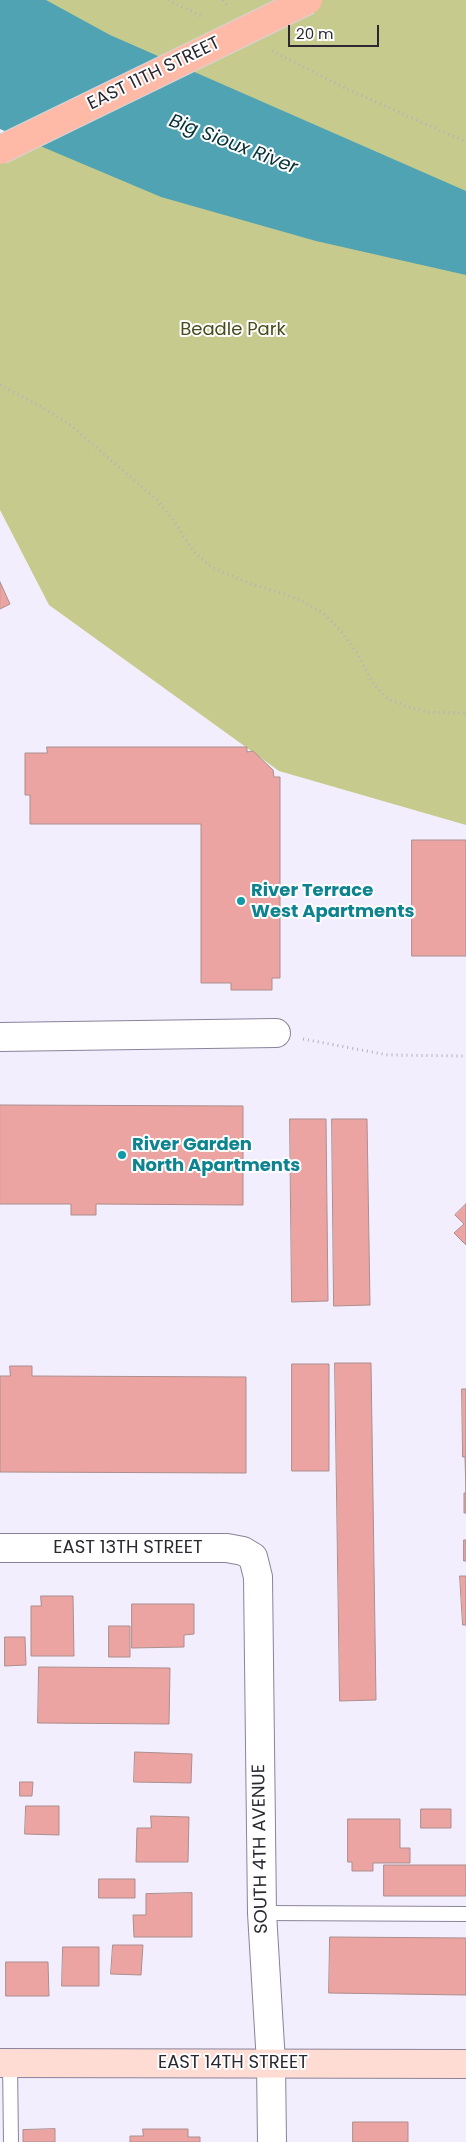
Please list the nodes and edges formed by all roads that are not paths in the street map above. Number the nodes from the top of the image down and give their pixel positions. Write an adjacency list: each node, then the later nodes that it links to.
1 (308, 0): 2 (main road, EAST 11TH STREET, bridge)
2 (0, 150)
3 (276, 1034): 4 (street)
4 (0, 1037)
5 (0, 1548): 6 (street, EAST 13TH STREET)
6 (254, 1557): 7 (street, SOUTH 4TH AVENUE)
7 (262, 1913): 8 (lane); 10 (street, SOUTH 4TH AVENUE)
8 (466, 1914)
9 (5, 2063): 10 (main road, EAST 14TH STREET); 12 (lane)
10 (271, 2063): 11 (main road, EAST 14TH STREET); 13 (street, SOUTH 4TH AVENUE)
11 (466, 2064)
12 (11, 2142)
13 (272, 2142)

